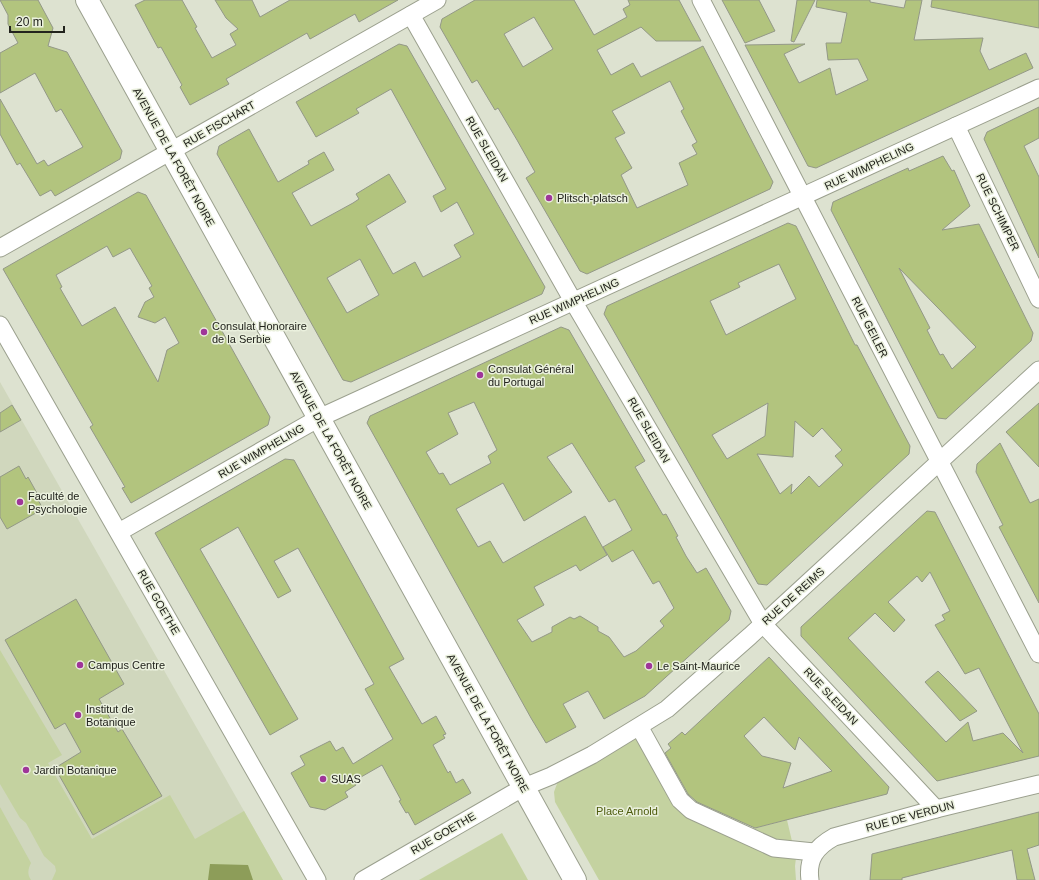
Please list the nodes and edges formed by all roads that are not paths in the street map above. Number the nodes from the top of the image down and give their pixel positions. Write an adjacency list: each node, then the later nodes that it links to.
1 (87, 0): 7 (main road, AVENUE DE LA FORÊT NOIRE)
2 (437, 0): 4 (street, RUE FISCHART)
3 (701, 0): 8 (street, RUE GEILER)
4 (411, 15): 7 (street, RUE FISCHART); 11 (street, RUE SLEIDAN)
5 (1039, 88): 6 (street, RUE WIMPHELING)
6 (956, 126): 8 (street, RUE WIMPHELING); 10 (street, RUE SCHIMPER)
7 (171, 152): 9 (street, RUE FISCHART); 14 (main road, AVENUE DE LA FORÊT NOIRE)
8 (802, 197): 11 (street, RUE WIMPHELING); 15 (street, RUE GEILER)
9 (0, 248)
10 (1039, 299)
11 (573, 301): 14 (street, RUE WIMPHELING); 17 (street, RUE SLEIDAN)
12 (0, 325): 16 (street, RUE GOETHE)
13 (1039, 370): 15 (street, RUE DE REIMS)
14 (318, 418): 16 (street, RUE WIMPHELING); 21 (main road, AVENUE DE LA FORÊT NOIRE)
15 (940, 462): 17 (street, RUE DE REIMS); 18 (street, RUE GEILER)
16 (120, 532): 24 (street, RUE GOETHE)
17 (763, 624): 19 (street, RUE DE REIMS); 22 (street, RUE SLEIDAN)
18 (1039, 654)
19 (640, 728): 21 (street, RUE DE REIMS); 23 (street)
20 (1039, 784): 22 (street, RUE DE VERDUN)
21 (524, 787): 25 (street, RUE GOETHE); 26 (main road, AVENUE DE LA FORÊT NOIRE)
22 (936, 809): 23 (street, RUE DE VERDUN)
23 (814, 852): 27 (street)
24 (317, 880)
25 (364, 880)
26 (575, 880)
27 (810, 880)

